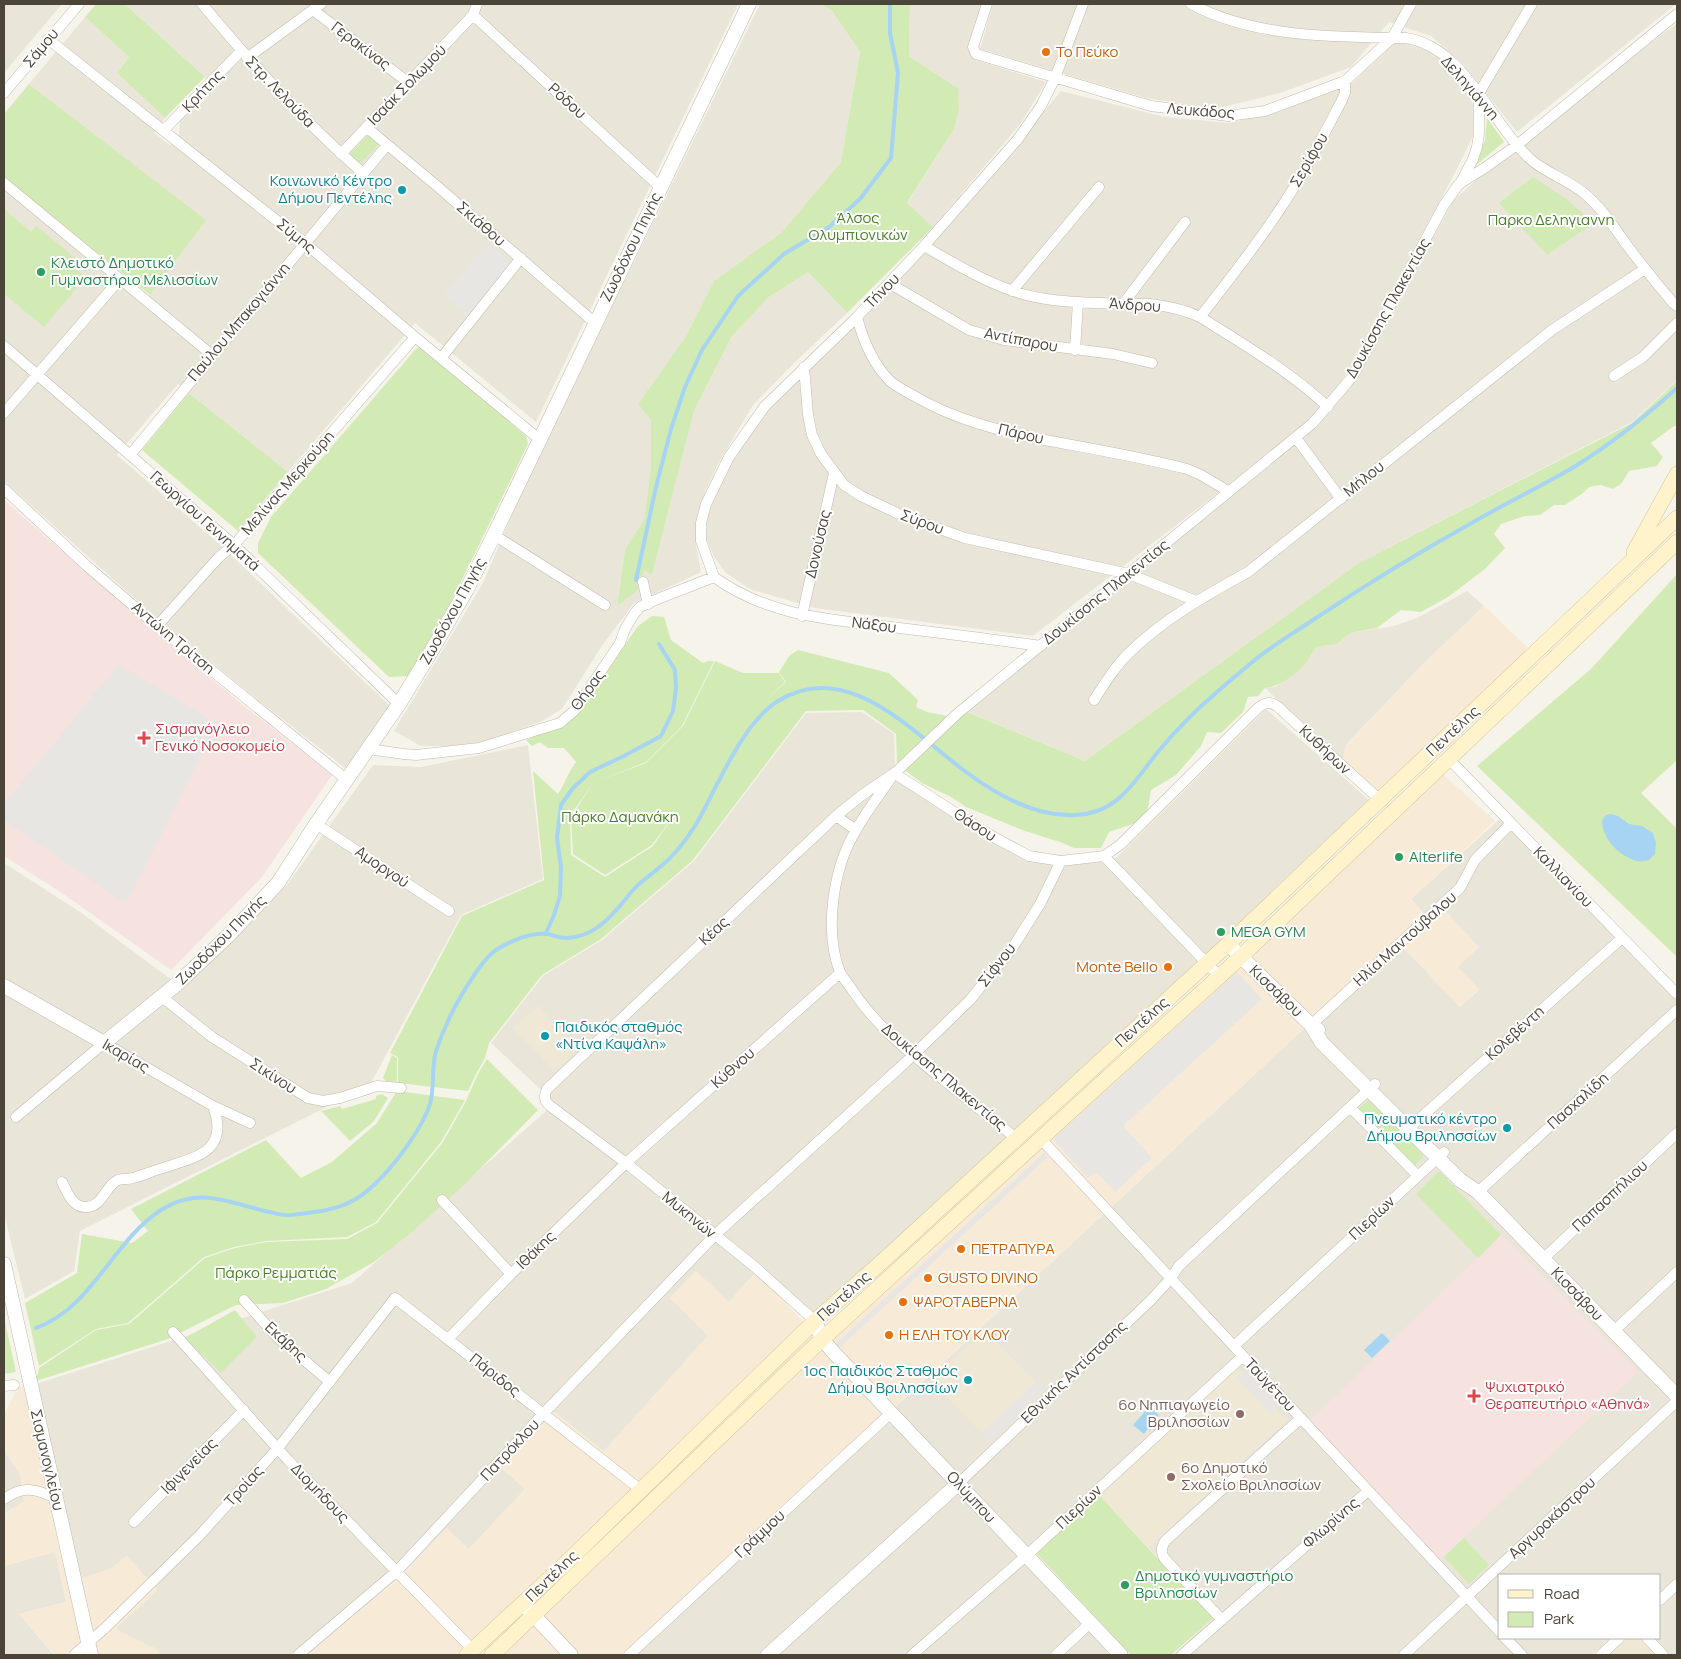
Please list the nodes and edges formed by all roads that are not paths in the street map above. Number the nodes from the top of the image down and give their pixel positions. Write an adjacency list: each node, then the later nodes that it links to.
1 (79, 4): 14 (street, Σάμου)
2 (202, 4): 15 (street, Στρ. Λελούδα)
3 (476, 4): 12 (street)
4 (749, 4): 29 (street, Ζωοδόχου Πηγής)
5 (987, 4): 16 (street, Λευκάδος)
6 (1083, 4): 16 (street, Τήνου)
7 (1191, 4): 13 (street, Δεληγιάννη)
8 (1410, 4): 13 (street)
9 (1532, 4): 20 (street)
10 (317, 7): 15 (street, Κρήτης); 18 (street, Γερακίνας)
11 (1677, 14): 24 (street, Δουκίσσης Πλακεντίας)
12 (473, 15): 18 (street, Ισαάκ Σολωμού); 29 (street, Ρόδου)
13 (1392, 38): 17 (street); 20 (street, Δεληγιάννη)
14 (48, 39): 19 (street, Σάμου); 22 (street, Σύμης)
15 (244, 54): 22 (street, Κρήτης); 25 (street, Στρ. Λελούδα)
16 (1055, 78): 17 (street, Λευκάδος); 33 (street, Τήνου)
17 (1345, 81): 43 (street, Σερίφου)
18 (410, 83): 21 (street, Ισαάκ Σολωμού)
19 (4, 93)
20 (1479, 93): 24 (street, Δεληγιάννη); 28 (street)
21 (366, 127): 23 (street, Σκιάθου); 25 (street, Ισαάκ Σολωμού)
22 (164, 130): 32 (street, Σύμης)
23 (387, 145): 26 (street, Παύλου Μπακογιάννη); 34 (street, Σκιάθου)
24 (1517, 145): 28 (street, Δουκίσσης Πλακεντίας); 35 (street, Δεληγιάννη)
25 (341, 154): 26 (street, Στρ. Λελούδα)
26 (363, 173): 32 (street, Παύλου Μπακογιάννη)
27 (4, 183): 36 (street)
28 (1459, 184): 55 (street, Δουκίσσης Πλακεντίας)
29 (660, 186): 45 (street, Ζωοδόχου Πηγής)
30 (1099, 187): 38 (street)
31 (1185, 222): 40 (street)
32 (305, 243): 46 (street, Σύμης); 49 (street, Παύλου Μπακογιάννη)
33 (924, 246): 37 (street, Τήνου); 38 (street, Άνδρου)
34 (521, 258): 45 (street, Σκιάθου); 50 (street)
35 (1645, 269): 41 (street, Δεληγιάννη); 64 (street, Μήλου)
36 (120, 278): 49 (street); 53 (street)
37 (890, 283): 42 (street, Τήνου); 48 (street, Αντίπαρου)
38 (1012, 291): 39 (street, Άνδρου)
39 (1078, 302): 40 (street, Άνδρου); 48 (street, Αντίπαρου)
40 (1123, 304): 43 (street, Άνδρου)
41 (1677, 306)
42 (857, 317): 52 (street, Τήνου); 63 (street, Πάρου)
43 (1200, 317): 55 (street, Άνδρου)
44 (1677, 322): 54 (street)
45 (595, 323): 58 (street, Ζωοδόχου Πηγής)
46 (415, 337): 50 (street, Σύμης); 69 (street, Μελίνας Μερκούρη)
47 (4, 346): 53 (street, Γεωργίου Γεννηματά)
48 (1075, 350): 51 (street, Αντίπαρου)
49 (212, 355): 59 (street, Παύλου Μπακογιάννη)
50 (442, 357): 58 (street, Σύμης)
51 (1152, 363)
52 (804, 367): 60 (street, Σύρου); 72 (street, Τήνου)
53 (38, 375): 56 (street); 59 (street, Γεωργίου Γεννηματά)
54 (1614, 376)
55 (1328, 407): 57 (street, Δουκίσσης Πλακεντίας)
56 (4, 413)
57 (1296, 438): 63 (street, Δουκίσσης Πλακεντίας); 64 (street)
58 (539, 439): 67 (street, Ζωοδόχου Πηγής)
59 (130, 455): 69 (street, Γεωργίου Γεννηματά)
60 (834, 473): 71 (street, Σύρου); 77 (street, Δονούσας)
61 (1674, 480): 65 (main road); 70 (main road)
62 (4, 489): 78 (street, Αντώνη Τρίτση)
63 (1228, 491): 71 (street, Δουκίσσης Πλακεντίας)
64 (1341, 499): 74 (street, Μήλου)
65 (1677, 510)
66 (1677, 518): 70 (main road, Πεντέλης)
67 (494, 536): 76 (street); 81 (street, Ζωοδόχου Πηγής)
68 (1677, 542): 83 (main road, Πεντέλης)
69 (234, 545): 78 (street, Μελίνας Μερκούρη); 81 (street, Γεωργίου Γεννηματά)
70 (1625, 568): 86 (main road, Πεντέλης)
71 (1129, 574): 74 (street, Σύρου); 79 (street, Δουκίσσης Πλακεντίας)
72 (714, 577): 75 (street, Θήρας); 77 (street, Νάξου)
73 (643, 582): 75 (street)
74 (1196, 601): 80 (street, Μήλου)
75 (648, 604): 82 (street, Θήρας)
76 (606, 605)
77 (802, 616): 79 (street, Νάξου)
78 (157, 626): 85 (street, Αντώνη Τρίτση)
79 (1041, 646): 84 (street, Δουκίσσης Πλακεντίας)
80 (1094, 700)
81 (399, 704): 82 (street, Ζωοδόχου Πηγής)
82 (368, 749): 85 (street, Ζωοδόχου Πηγής)
83 (1449, 759): 88 (street, Καλλιανίου); 96 (main road, Πεντέλης)
84 (895, 773): 87 (street, Κέας); 90 (street, Δουκίσσης Πλακεντίας); 92 (street, Θάσου)
85 (348, 780): 89 (street, Ζωοδόχου Πηγής)
86 (1380, 800): 91 (street, Κυθήρων); 95 (main road, Πεντέλης)
87 (836, 816): 90 (street); 109 (street, Κέας)
88 (1511, 822): 94 (street, Καλλιανίου); 104 (street, Ηλία Μαντούβαλου)
89 (316, 824): 93 (street, Αμοργού); 102 (street, Ζωοδόχου Πηγής)
90 (856, 830): 98 (street, Δουκίσσης Πλακεντίας)
91 (1104, 856): 92 (street); 97 (street)
92 (1061, 861): 106 (street, Σίφνου)
93 (448, 911)
94 (1622, 938): 101 (street, Καλλιανίου); 114 (street, Κολεβέντη)
95 (1228, 944): 96 (street); 97 (main road, Πεντέλης)
96 (1241, 957): 99 (main road, Πεντέλης); 104 (street, Κισσάβου)
97 (1206, 964): 99 (street); 116 (main road, Πεντέλης)
98 (840, 973): 106 (street, Δουκίσσης Πλακεντίας); 119 (street, Κύθνου)
99 (1219, 976): 117 (main road, Πεντέλης)
100 (4, 986): 105 (street, Ικαρίας)
101 (1677, 994)
102 (162, 997): 105 (street, Ζωοδόχου Πηγής); 108 (street, Σικίνου)
103 (1677, 1010): 122 (street, Πασχαλίδη)
104 (1311, 1025): 107 (street, Κισσάβου)
105 (104, 1043): 110 (street, Ικαρίας); 112 (street, Ζωοδόχου Πηγής)
106 (913, 1055): 116 (street, Δουκίσσης Πλακεντίας); 124 (street, Σίφνου)
107 (1372, 1087): 111 (street, Εθνικής Αντίστασης); 114 (street, Κισσάβου)
108 (401, 1088)
109 (546, 1101): 119 (street, Μυκηνών)
110 (213, 1106): 113 (street, Ικαρίας); 121 (street)
111 (1350, 1107): 120 (street); 129 (street, Εθνικής Αντίστασης)
112 (16, 1117)
113 (250, 1123)
114 (1412, 1126): 118 (street, Κισσάβου)
115 (1677, 1132): 125 (street, Παπασπήλιου)
116 (1016, 1138): 133 (main road, Πεντέλης)
117 (1040, 1138): 129 (street, Ταϋγέτου); 136 (main road, Πεντέλης)
118 (1441, 1155): 120 (street, Πιερίων); 122 (street, Κισσάβου)
119 (626, 1163): 124 (street, Μυκηνών); 128 (street, Ιθάκης)
120 (1418, 1176): 138 (street, Πιερίων)
121 (62, 1182)
122 (1478, 1192): 125 (street, Κισσάβου)
123 (442, 1200): 128 (street)
124 (715, 1236): 133 (street, Μυκηνών); 144 (street, Πατρόκλου)
125 (1544, 1260): 134 (street, Κισσάβου)
126 (4, 1264): 130 (street, Σισμανογλείου)
127 (1677, 1272): 134 (street)
128 (511, 1274): 137 (street, Ιθάκης)
129 (1171, 1278): 138 (street, Ταϋγέτου); 148 (street, Εθνικής Αντίστασης)
130 (7, 1297): 151 (street, Σισμανογλείου)
131 (395, 1298): 137 (street, Πάριδος); 140 (street, Τροίας)
132 (244, 1300): 140 (street, Εκάβης)
133 (815, 1321): 136 (street, Μυκηνών); 149 (main road, Πεντέλης)
134 (1614, 1331): 141 (street, Κισσάβου)
135 (173, 1332): 143 (street, Διομήδους)
136 (822, 1338): 145 (street, Ολύμπου); 160 (main road, Πεντέλης)
137 (448, 1339): 144 (street, Πάριδος)
138 (1234, 1346): 139 (street, Ταϋγέτου)
139 (1243, 1356): 146 (street, Ταϋγέτου); 154 (street, Πιερίων)
140 (330, 1382): 147 (street, Τροίας)
141 (1677, 1396)
142 (1677, 1401): 157 (street, Αργυροκάστρου)
143 (244, 1410): 147 (street, Διομήδους); 153 (street, Ιφιγενείας)
144 (544, 1413): 149 (street, Πάριδος); 155 (street, Πατρόκλου)
145 (891, 1413): 148 (street, Ολύμπου); 174 (street, Γράμμου)
146 (1301, 1418): 150 (street, Ταϋγέτου); 161 (street)
147 (278, 1448): 155 (street, Διομήδους); 167 (street, Τροίας)
148 (958, 1484): 154 (street, Ολύμπου); 175 (street, Εθνικής Αντίστασης)
149 (641, 1490): 159 (main road, Πεντέλης)
150 (1368, 1490): 157 (street, Ταϋγέτου); 161 (street, Φλωρίνης)
151 (56, 1498): 152 (street); 167 (street, Σισμανογλείου)
152 (4, 1499)
153 (134, 1522)
154 (1026, 1556): 162 (street, Ολύμπου); 176 (street, Πιερίων)
155 (397, 1571): 168 (street, Διομήδους); 170 (street, Πατρόκλου)
156 (1677, 1584): 158 (street)
157 (1467, 1596): 163 (street, Ταϋγέτου); 180 (street, Αργυροκάστρου)
158 (1661, 1599)
159 (523, 1604): 160 (street); 168 (main road, Πεντέλης)
160 (536, 1615): 171 (main road, Πεντέλης); 172 (street); 173 (street)
161 (1222, 1620): 179 (street, Φλωρίνης)
162 (1090, 1623): 177 (street); 178 (street, Ολύμπου)
163 (1498, 1630)
164 (1507, 1639): 181 (street)
165 (1618, 1639): 182 (street)
166 (1648, 1639): 183 (street)
167 (90, 1649): 169 (street, Τροίας)
168 (470, 1653)
169 (74, 1655)
170 (298, 1655)
171 (492, 1655)
172 (571, 1655)
173 (578, 1655)
174 (629, 1655)
175 (768, 1655)
176 (912, 1655)
177 (1056, 1655)
178 (1121, 1655)
179 (1182, 1655)
180 (1404, 1655)
181 (1522, 1655)
182 (1601, 1655)
183 (1663, 1655)

